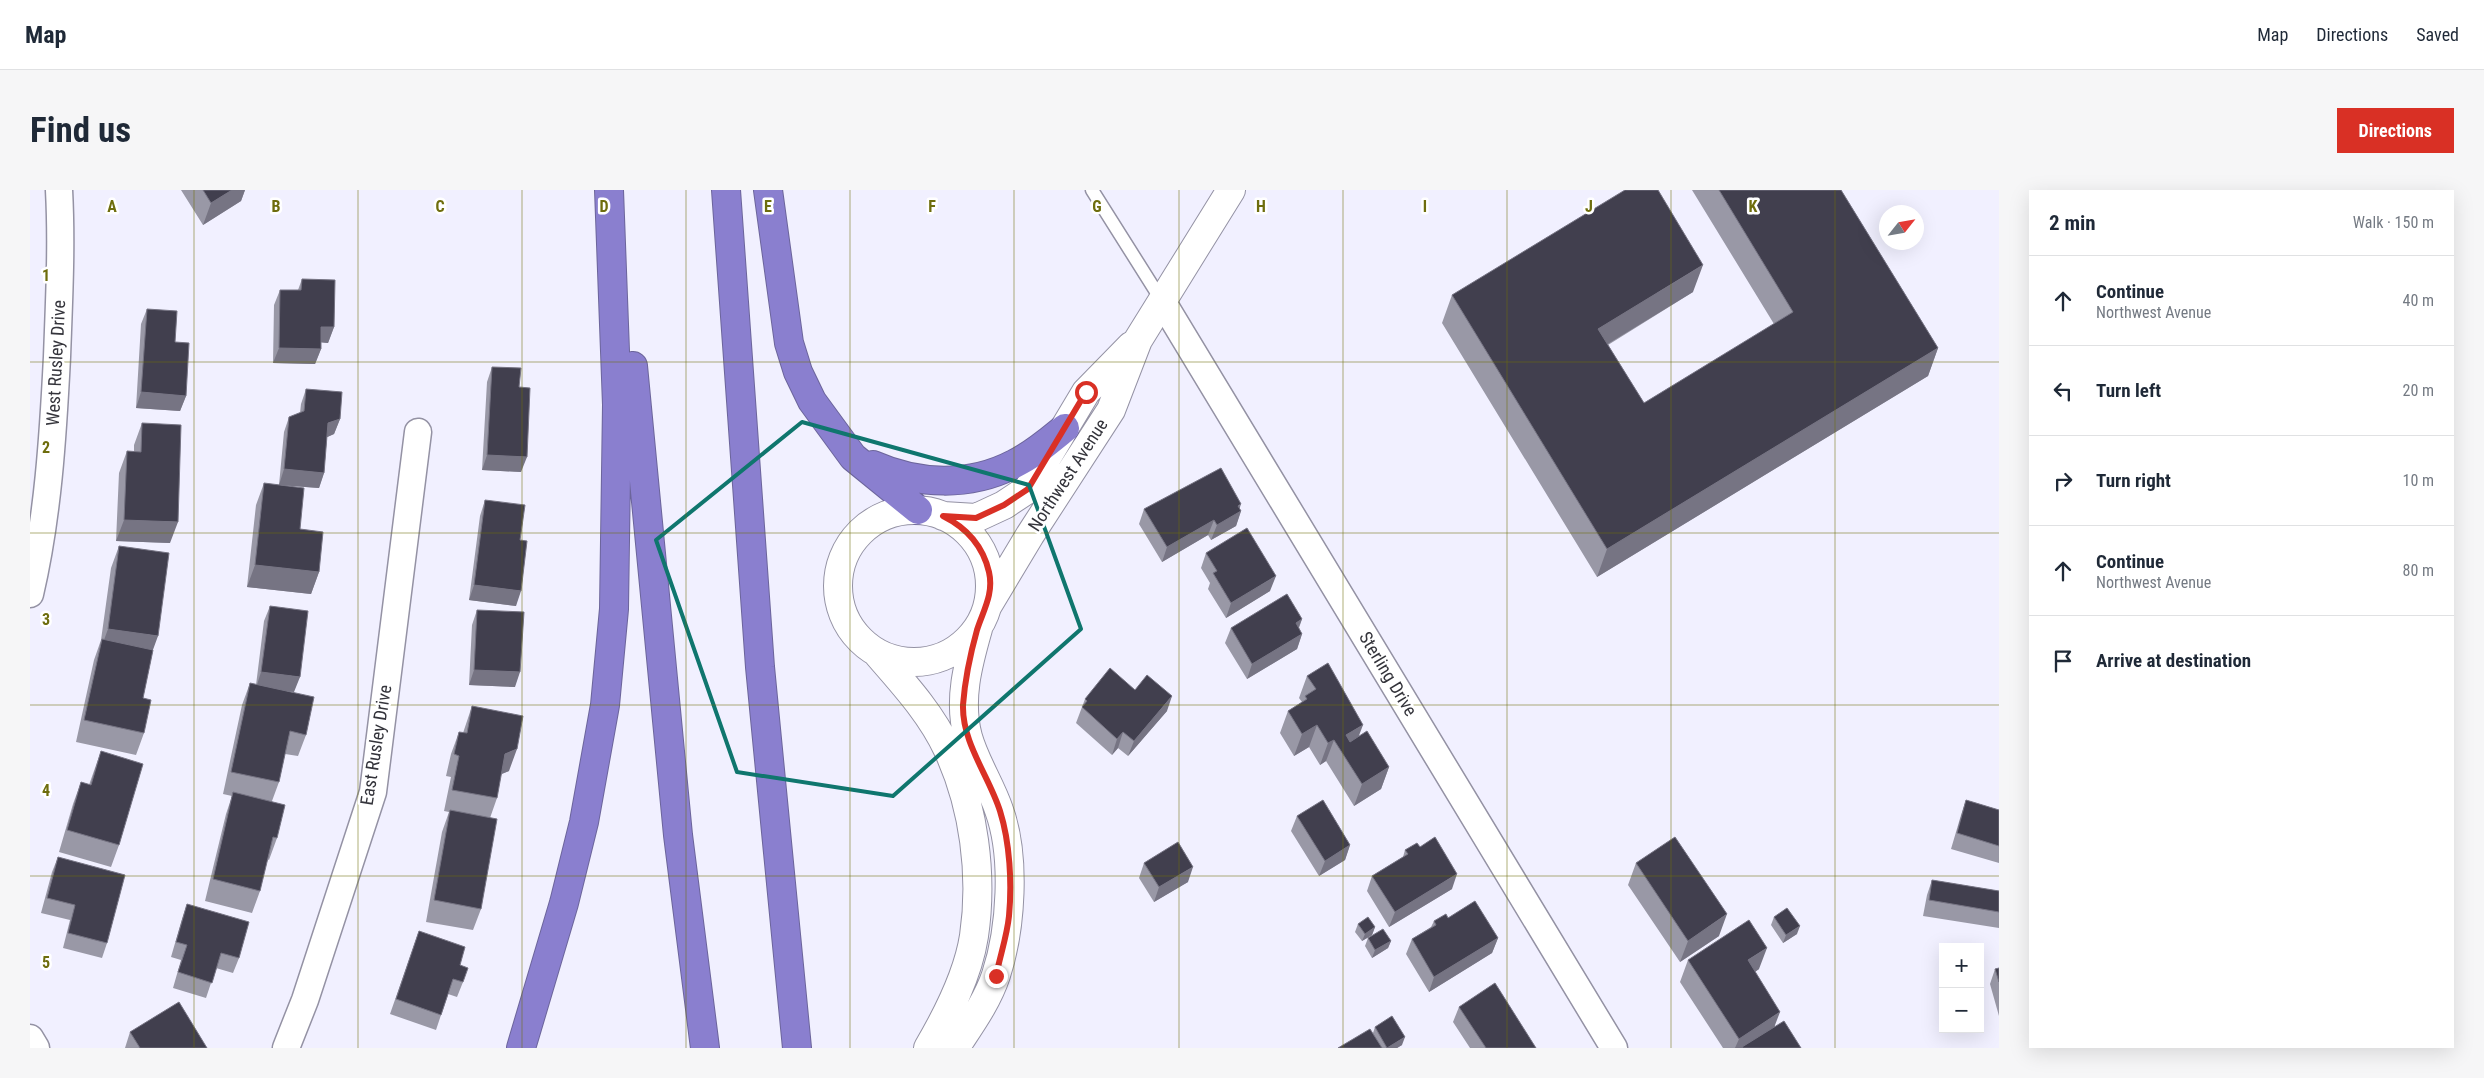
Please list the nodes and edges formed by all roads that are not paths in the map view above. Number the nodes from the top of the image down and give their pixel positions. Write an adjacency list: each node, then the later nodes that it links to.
1 (59, 190): 14 (street, West Rusley Drive)
2 (608, 190): 20 (highway)
3 (616, 190): 21 (highway)
4 (726, 190): 22 (highway)
5 (768, 190): 12 (highway)
6 (1092, 190): 8 (lane)
7 (1231, 190): 8 (main road, Northwest Avenue)
8 (1162, 301): 9 (main road, Northwest Avenue); 25 (street, Sterling Drive)
9 (1138, 340): 10 (main road, Northwest Avenue); 15 (main road, Northwest Avenue)
10 (1065, 428): 12 (highway); 13 (main road, Northwest Avenue)
11 (418, 432): 19 (street, East Rusley Drive)
12 (853, 456): 13 (highway)
13 (931, 513): 15 (main road); 16 (main road)
14 (30, 594)
15 (983, 616): 16 (main road); 24 (main road, Northwest Avenue)
16 (876, 652): 23 (main road)
17 (30, 1038): 18 (street)
18 (36, 1048)
19 (286, 1048)
20 (521, 1048)
21 (705, 1048)
22 (797, 1048)
23 (928, 1048)
24 (955, 1048)
25 (1614, 1048)

